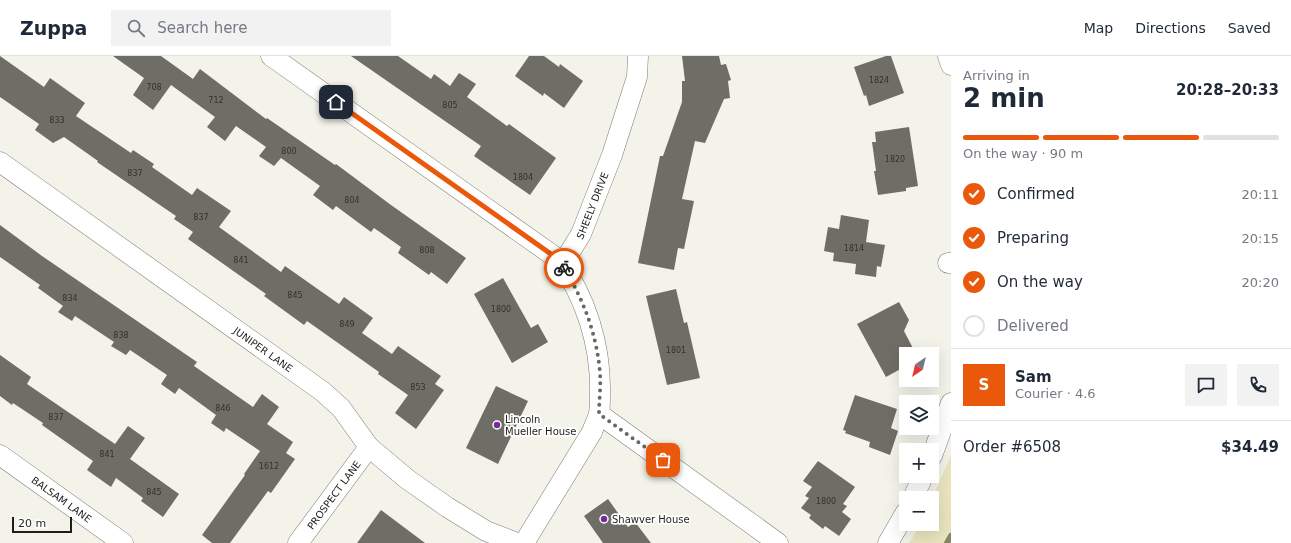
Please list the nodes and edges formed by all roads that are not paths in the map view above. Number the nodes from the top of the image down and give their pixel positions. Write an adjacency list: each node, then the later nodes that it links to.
1 (271, 56): 6 (street)
2 (638, 56): 6 (street, SHEELY DRIVE)
3 (948, 56): 4 (street)
4 (951, 65)
5 (0, 162): 10 (street, JUNIPER LANE)
6 (562, 265): 8 (street)
7 (951, 403): 9 (street)
8 (599, 414): 16 (street); 17 (street)
9 (937, 443)
10 (369, 447): 14 (street, PROSPECT LANE); 15 (street, JUNIPER LANE)
11 (0, 454): 13 (street, BALSAM LANE)
12 (899, 524): 18 (street)
13 (123, 543)
14 (298, 543)
15 (517, 543)
16 (524, 543)
17 (778, 543)
18 (888, 543)

